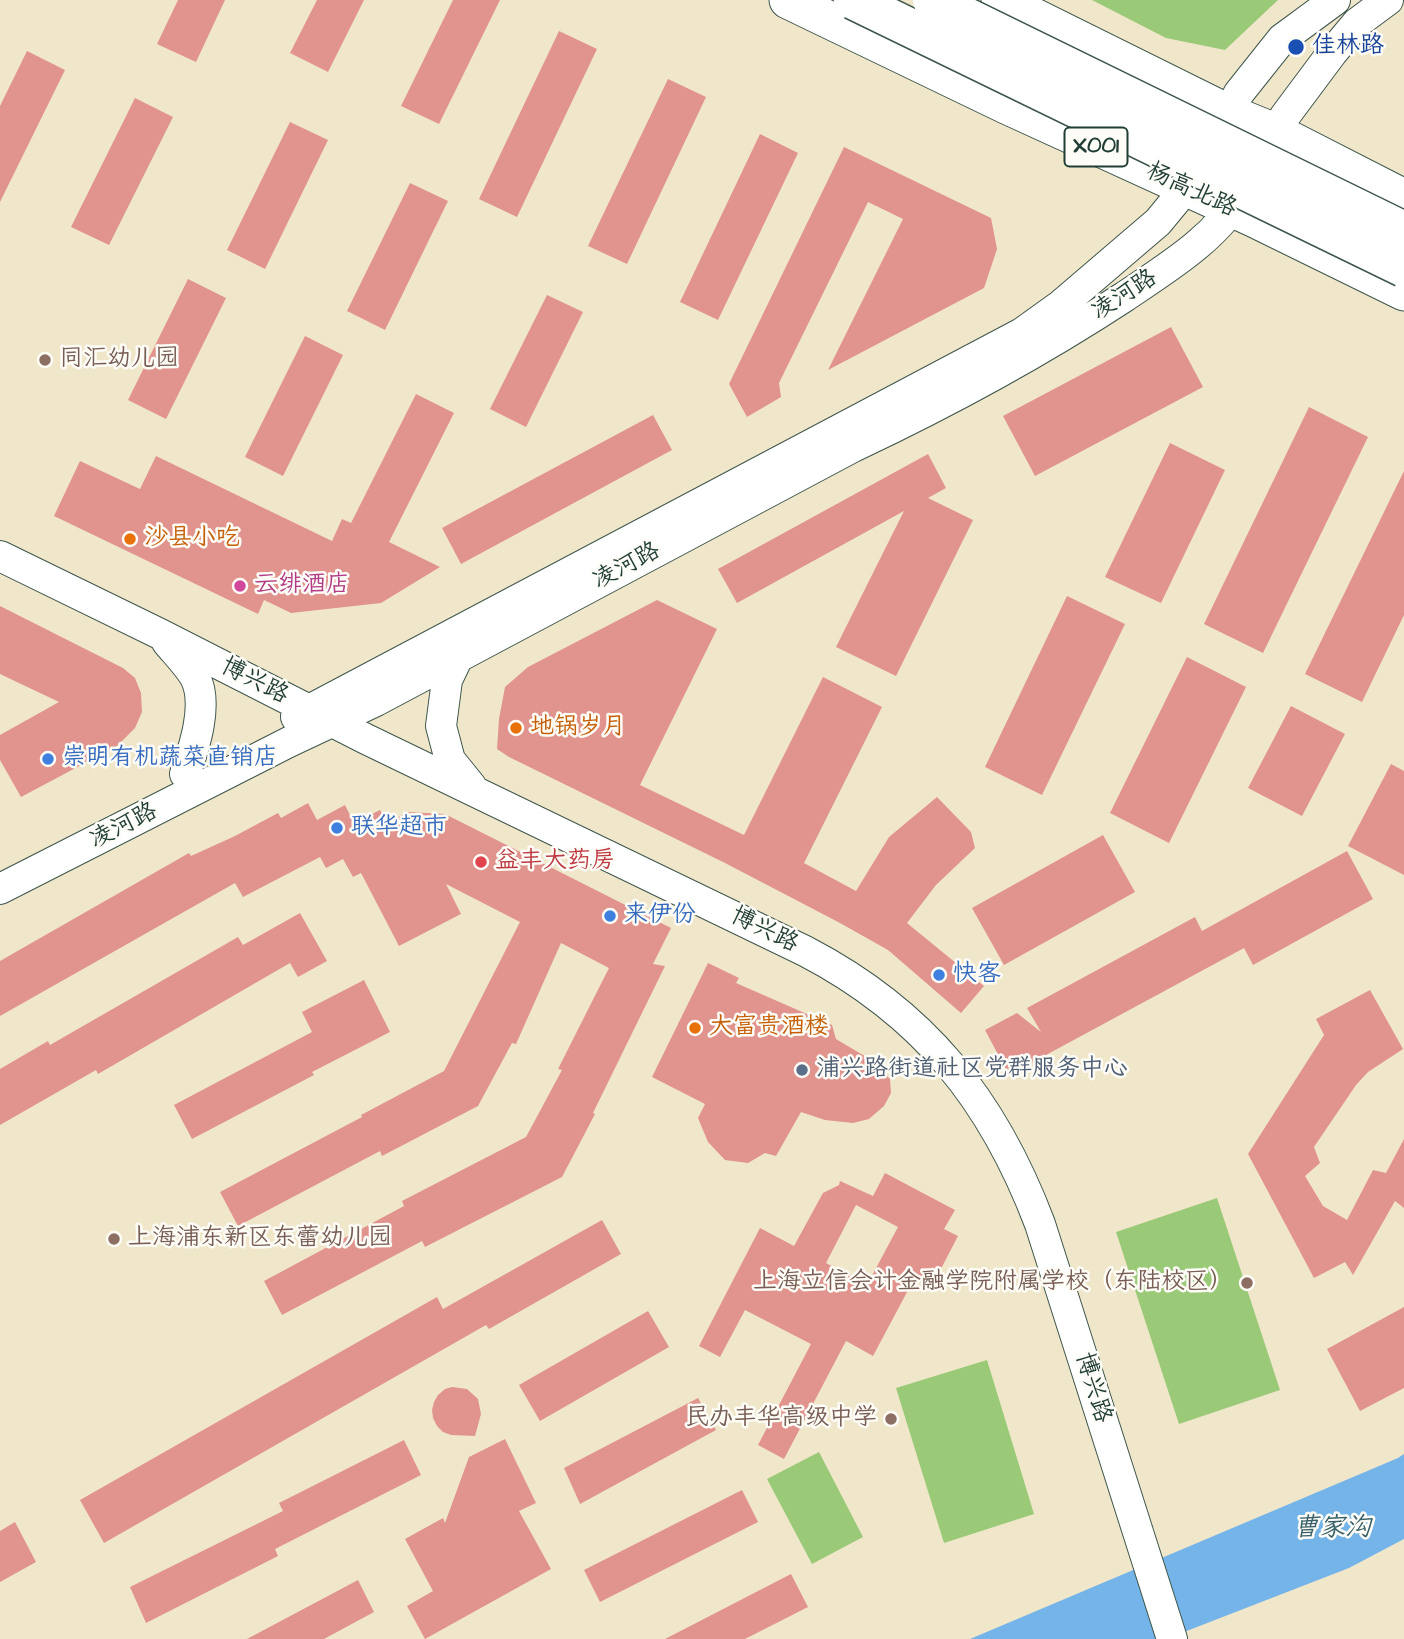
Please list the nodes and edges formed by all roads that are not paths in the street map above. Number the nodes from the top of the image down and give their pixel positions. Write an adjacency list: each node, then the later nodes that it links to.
1 (788, 0): 9 (main road, 杨高北路 / X001)
2 (853, 0): 13 (highway, 杨高北路 / X001, bridge)
3 (932, 0): 12 (highway, X001, bridge)
4 (1000, 0): 7 (main road)
5 (1335, 0): 7 (street)
6 (1388, 0): 8 (street)
7 (1228, 113): 8 (main road); 9 (street)
8 (1277, 133): 10 (main road); 11 (street)
9 (1186, 188): 11 (main road, 杨高北路 / X001); 18 (street, 凌河路)
10 (1404, 198)
11 (1233, 210): 14 (main road, 杨高北路 / X001); 17 (street, 凌河路)
12 (1404, 231)
13 (1404, 268)
14 (1404, 292)
15 (0, 556): 16 (street, 博兴路)
16 (160, 634): 18 (street, 博兴路); 19 (street)
17 (458, 657): 18 (street, 凌河路); 20 (street)
18 (320, 716): 19 (street, 凌河路); 20 (street, 博兴路); 22 (street, 凌河路)
19 (185, 774): 21 (street, 凌河路)
20 (476, 791): 23 (street, 博兴路)
21 (0, 870)
22 (0, 889)
23 (1172, 1639)

